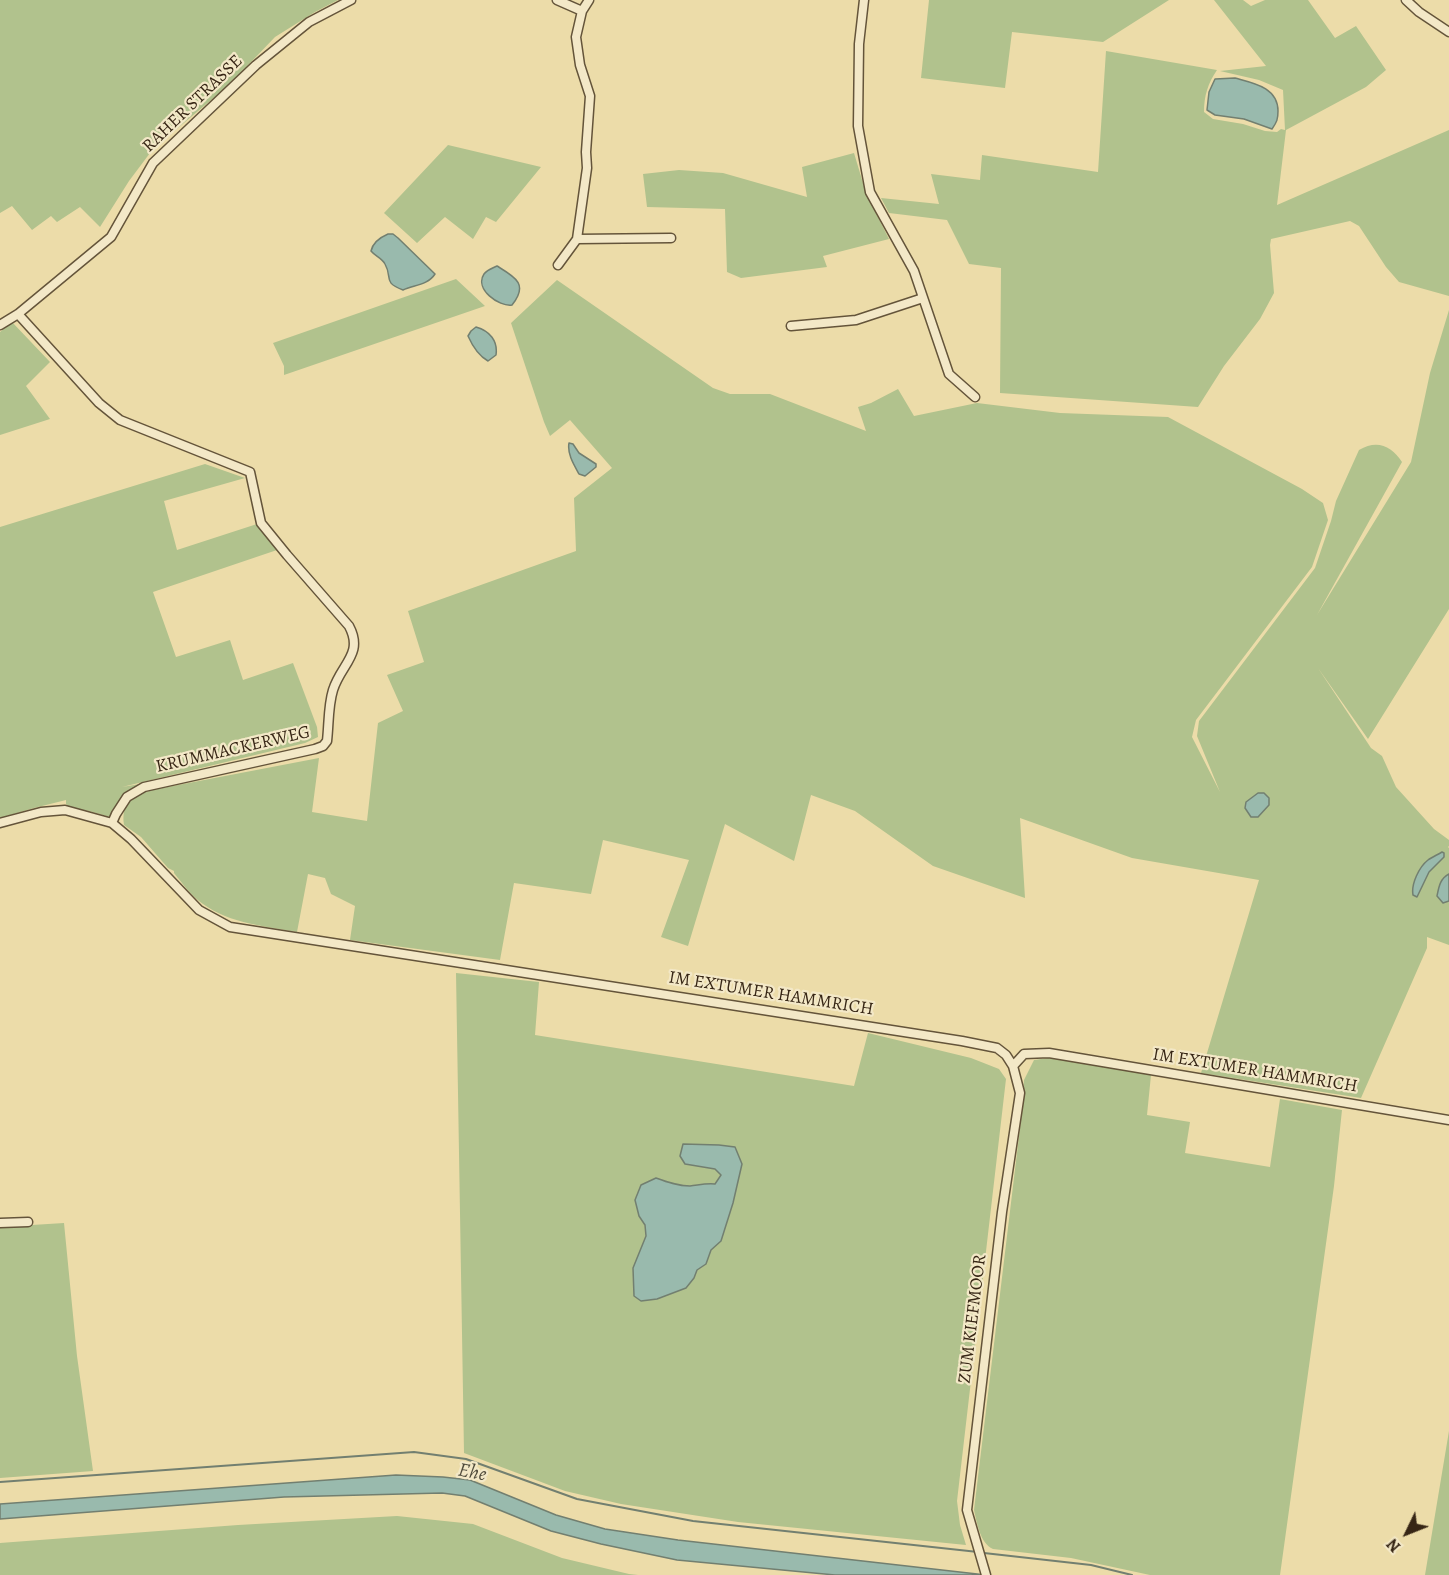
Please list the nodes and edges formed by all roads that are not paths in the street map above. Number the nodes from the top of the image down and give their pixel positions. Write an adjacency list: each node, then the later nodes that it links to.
1 (351, 0): 12 (street, RAHER STRASSE)
2 (557, 0): 6 (street)
3 (589, 0): 6 (street)
4 (864, 0): 11 (street)
5 (1406, 0): 7 (street)
6 (582, 11): 9 (street)
7 (1449, 32)
8 (671, 238): 9 (street)
9 (577, 239): 10 (street)
10 (558, 265)
11 (923, 298): 14 (street); 15 (street)
12 (18, 314): 13 (street, RAHER STRASSE); 17 (street, KRUMMACKERWEG)
13 (0, 325)
14 (791, 326)
15 (975, 397)
16 (0, 823): 17 (street)
17 (112, 824): 18 (street, IM EXTUMER HAMMRICH)
18 (1013, 1066): 19 (street, IM EXTUMER HAMMRICH); 22 (street, ZUM KIEFMOOR)
19 (1449, 1120)
20 (28, 1222): 21 (street)
21 (0, 1223)
22 (986, 1575)

